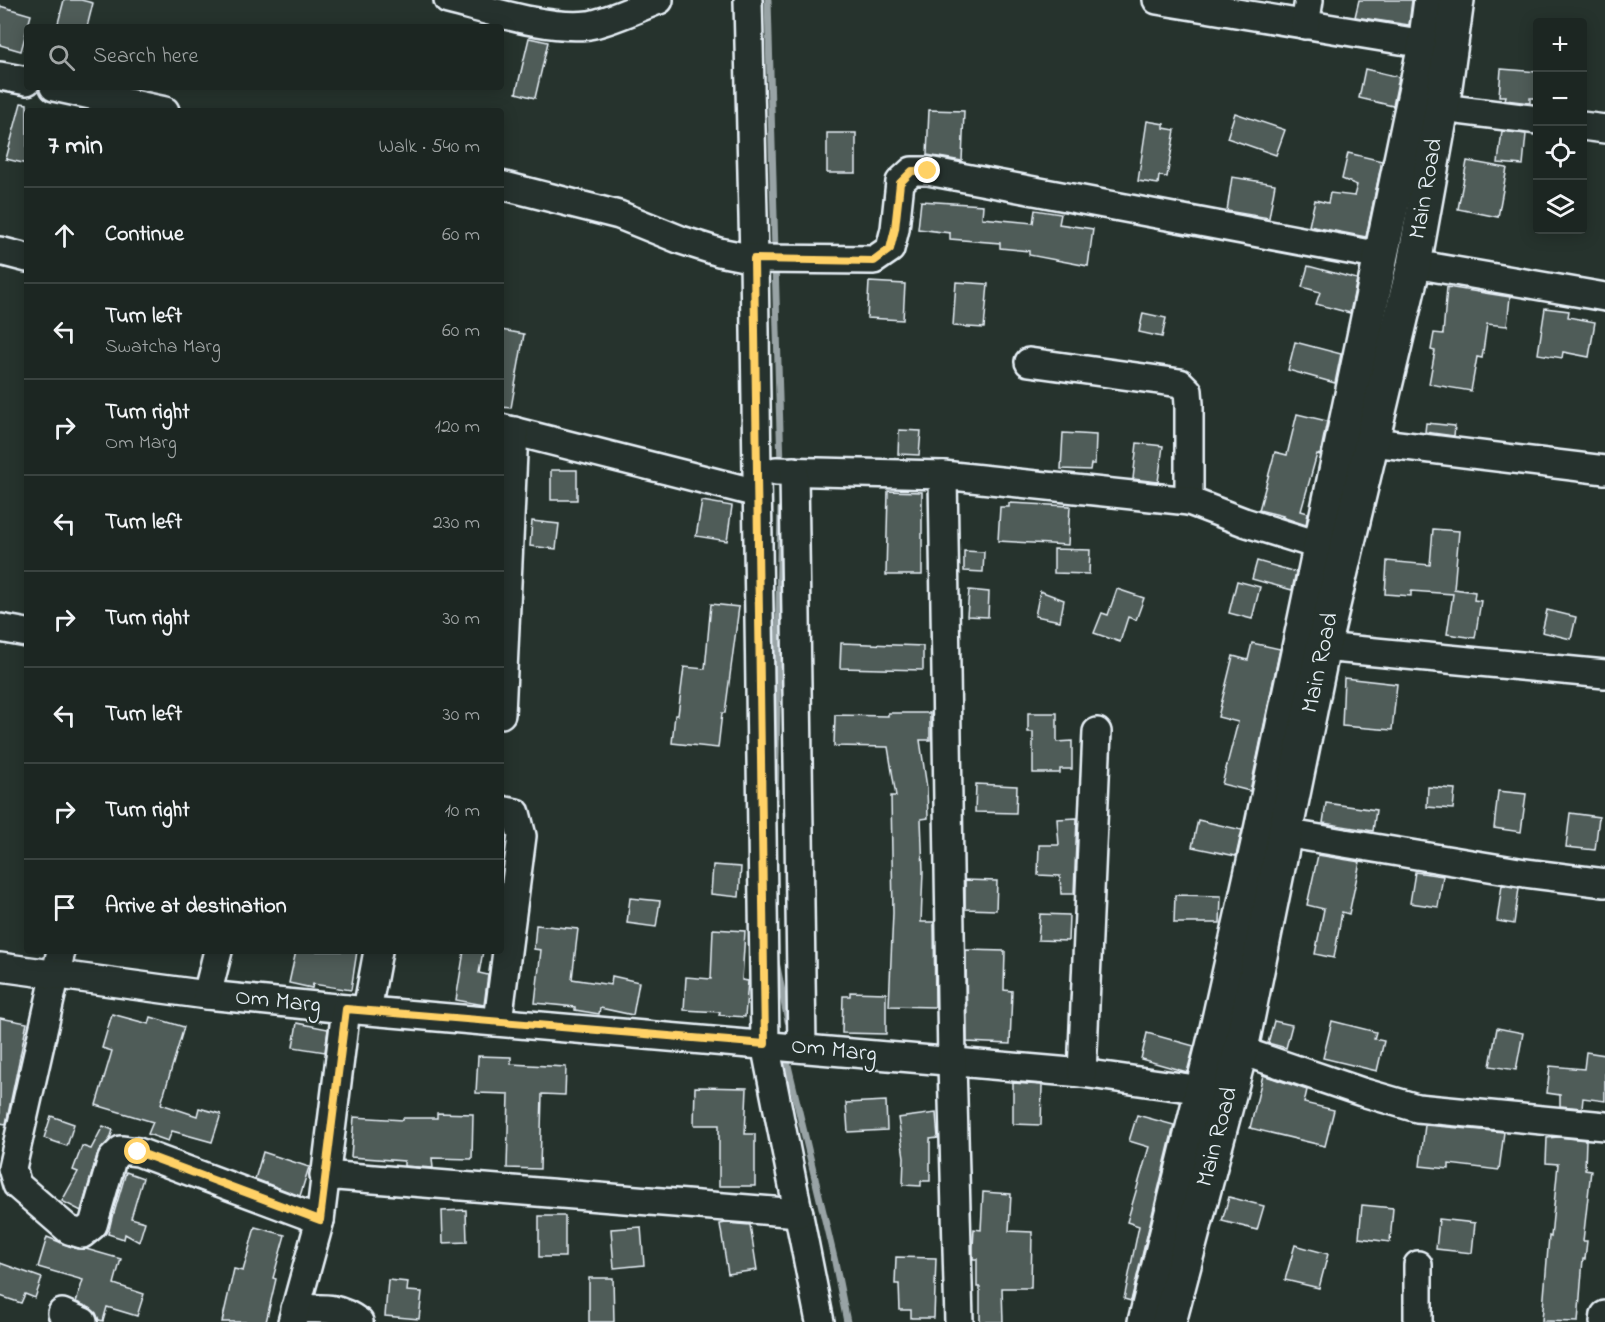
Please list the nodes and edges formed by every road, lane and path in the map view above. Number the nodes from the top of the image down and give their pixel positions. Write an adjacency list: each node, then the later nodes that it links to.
1 (448, 0): 2 (street)
2 (659, 0)
3 (748, 0): 21 (street)
4 (1157, 0): 7 (street)
5 (1431, 0): 8 (main road, Main Road)
6 (1457, 0): 8 (main road, Main Road)
7 (1307, 12): 8 (street)
8 (1438, 46): 13 (main road, Main Road); 19 (main road, Main Road)
9 (0, 76): 10 (street)
10 (24, 80)
11 (68, 90): 12 (street)
12 (151, 108)
13 (1442, 108): 14 (street); 22 (main road, Main Road)
14 (1533, 119)
15 (1587, 127): 16 (street)
16 (1605, 129)
17 (504, 185): 21 (street)
18 (0, 252): 20 (street)
19 (1381, 256): 21 (street); 31 (main road, Main Road)
20 (24, 257)
21 (754, 259): 28 (street)
22 (1414, 264): 23 (street); 26 (main road, Main Road)
23 (1605, 297)
24 (1029, 362): 30 (street)
25 (508, 429): 28 (street); 32 (street)
26 (1373, 442): 27 (street); 35 (main road, Main Road)
27 (1605, 470)
28 (773, 475): 29 (street); 48 (street); 50 (street)
29 (943, 475): 30 (street); 51 (street)
30 (1189, 501): 31 (street)
31 (1321, 546): 39 (main road, Main Road)
32 (504, 592)
33 (0, 628): 34 (street)
34 (24, 632)
35 (1323, 647): 36 (street); 39 (main road, Main Road)
36 (1605, 674)
37 (1097, 732): 52 (street)
38 (504, 811): 47 (street)
39 (1274, 832): 40 (street); 49 (main road, Main Road)
40 (1605, 883)
41 (217, 954): 45 (street)
42 (377, 954): 46 (street)
43 (59, 962): 44 (street, Om Marg); 45 (street, Om Marg); 57 (street)
44 (0, 967)
45 (207, 994): 46 (street, Om Marg)
46 (357, 1009): 47 (street, Om Marg); 55 (street)
47 (498, 1021): 48 (street, Om Marg)
48 (765, 1044): 50 (street, Om Marg); 56 (street)
49 (1228, 1046): 53 (main road, Main Road); 54 (street); 65 (main road, Main Road)
50 (802, 1048): 51 (street, Om Marg)
51 (952, 1063): 52 (street, Om Marg); 63 (street)
52 (1082, 1073): 53 (street, Om Marg)
53 (1203, 1090): 64 (main road, Main Road)
54 (1605, 1125)
55 (324, 1175): 56 (street); 57 (street)
56 (799, 1213): 62 (street)
57 (320, 1220): 59 (street)
58 (1418, 1265): 66 (street)
59 (293, 1315): 61 (street)
60 (1605, 1315): 67 (street)
61 (359, 1322)
62 (820, 1322)
63 (958, 1322)
64 (1145, 1322)
65 (1169, 1322)
66 (1418, 1322)
67 (1604, 1322)

